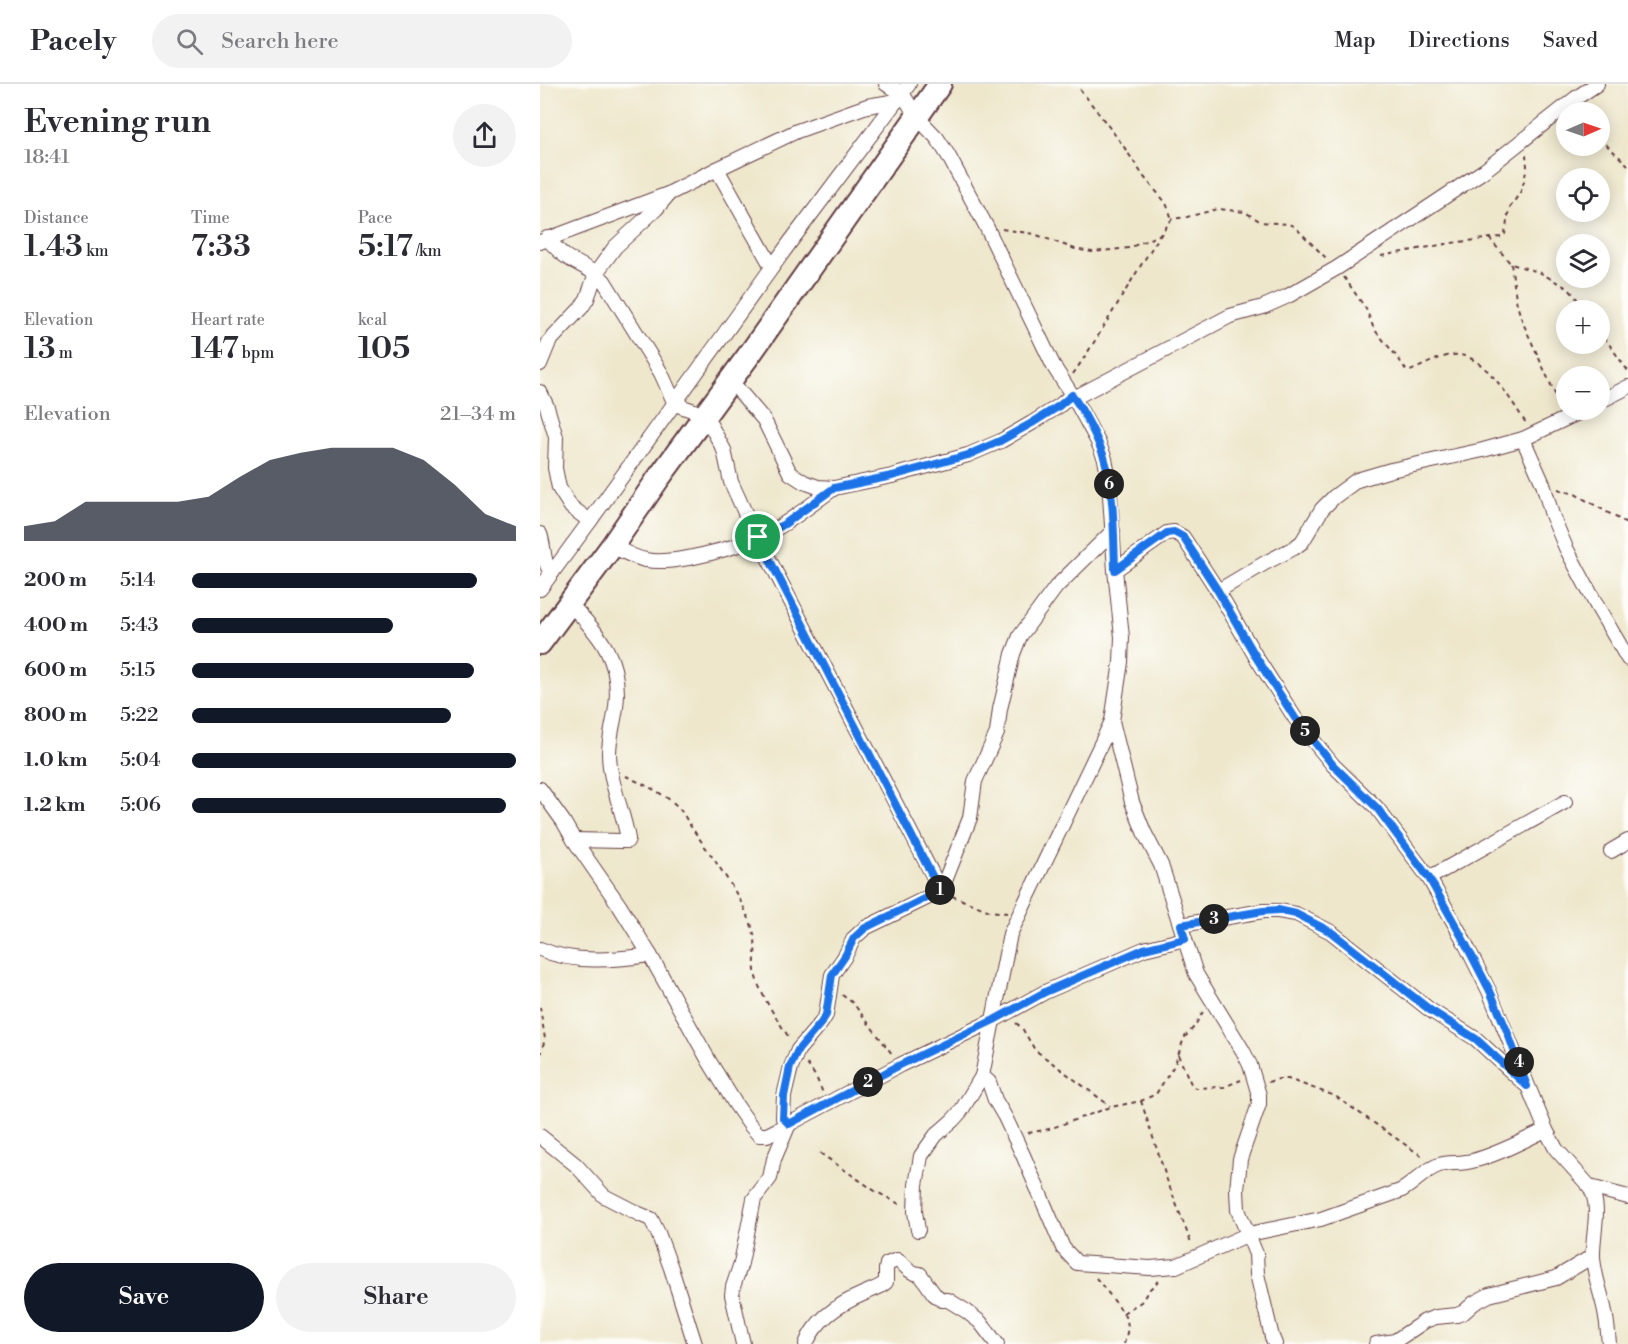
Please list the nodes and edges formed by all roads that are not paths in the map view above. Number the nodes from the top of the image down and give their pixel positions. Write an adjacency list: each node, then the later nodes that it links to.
1 (886, 84): 4 (street)
2 (940, 84): 5 (highway)
3 (1597, 84): 15 (street)
4 (902, 93): 5 (street); 6 (street); 9 (street)
5 (917, 117): 12 (highway); 15 (street)
6 (717, 169): 7 (street); 9 (street)
7 (668, 194): 8 (street); 10 (street)
8 (544, 240): 10 (street)
9 (772, 267): 17 (street)
10 (596, 273): 11 (street); 17 (street)
11 (540, 364)
12 (730, 380): 18 (highway); 21 (street)
13 (1628, 387): 16 (street)
14 (540, 392): 22 (street)
15 (1071, 393): 21 (street); 23 (street)
16 (1610, 396)
17 (675, 404): 18 (street); 22 (street)
18 (705, 415): 25 (street); 26 (highway)
19 (1562, 420): 20 (street)
20 (1528, 437): 30 (street); 33 (street)
21 (834, 488): 25 (street)
22 (590, 521): 28 (street)
23 (1113, 531): 27 (street); 41 (street)
24 (540, 534): 28 (street)
25 (758, 537): 26 (street); 41 (street)
26 (612, 546): 31 (highway)
27 (1115, 570): 30 (street); 34 (street)
28 (552, 573): 29 (street)
29 (540, 588)
30 (1218, 591): 40 (street)
31 (569, 603): 32 (highway); 37 (street)
32 (540, 644)
33 (1628, 659)
34 (1112, 721): 42 (street); 46 (street)
35 (540, 789): 37 (street)
36 (1565, 802): 40 (street)
37 (574, 840): 45 (street)
38 (1628, 841): 39 (street)
39 (1611, 851)
40 (1429, 878): 48 (street)
41 (940, 891): 49 (street)
42 (1181, 925): 43 (street); 48 (street)
43 (1185, 939): 46 (street); 55 (street)
44 (540, 949): 45 (street)
45 (650, 955): 49 (street)
46 (994, 1020): 47 (street); 49 (street)
47 (982, 1076): 54 (street); 55 (street)
48 (1527, 1086): 50 (street)
49 (789, 1124): 58 (street)
50 (1546, 1130): 52 (street); 55 (street)
51 (540, 1136): 57 (street)
52 (1590, 1187): 53 (street); 56 (street)
53 (1628, 1197)
54 (918, 1230)
55 (1249, 1234): 61 (street)
56 (1593, 1256): 62 (street); 63 (street)
57 (695, 1344)
58 (742, 1344)
59 (806, 1344): 60 (street)
60 (997, 1344)
61 (1275, 1344)
62 (1376, 1344)
63 (1610, 1344)

